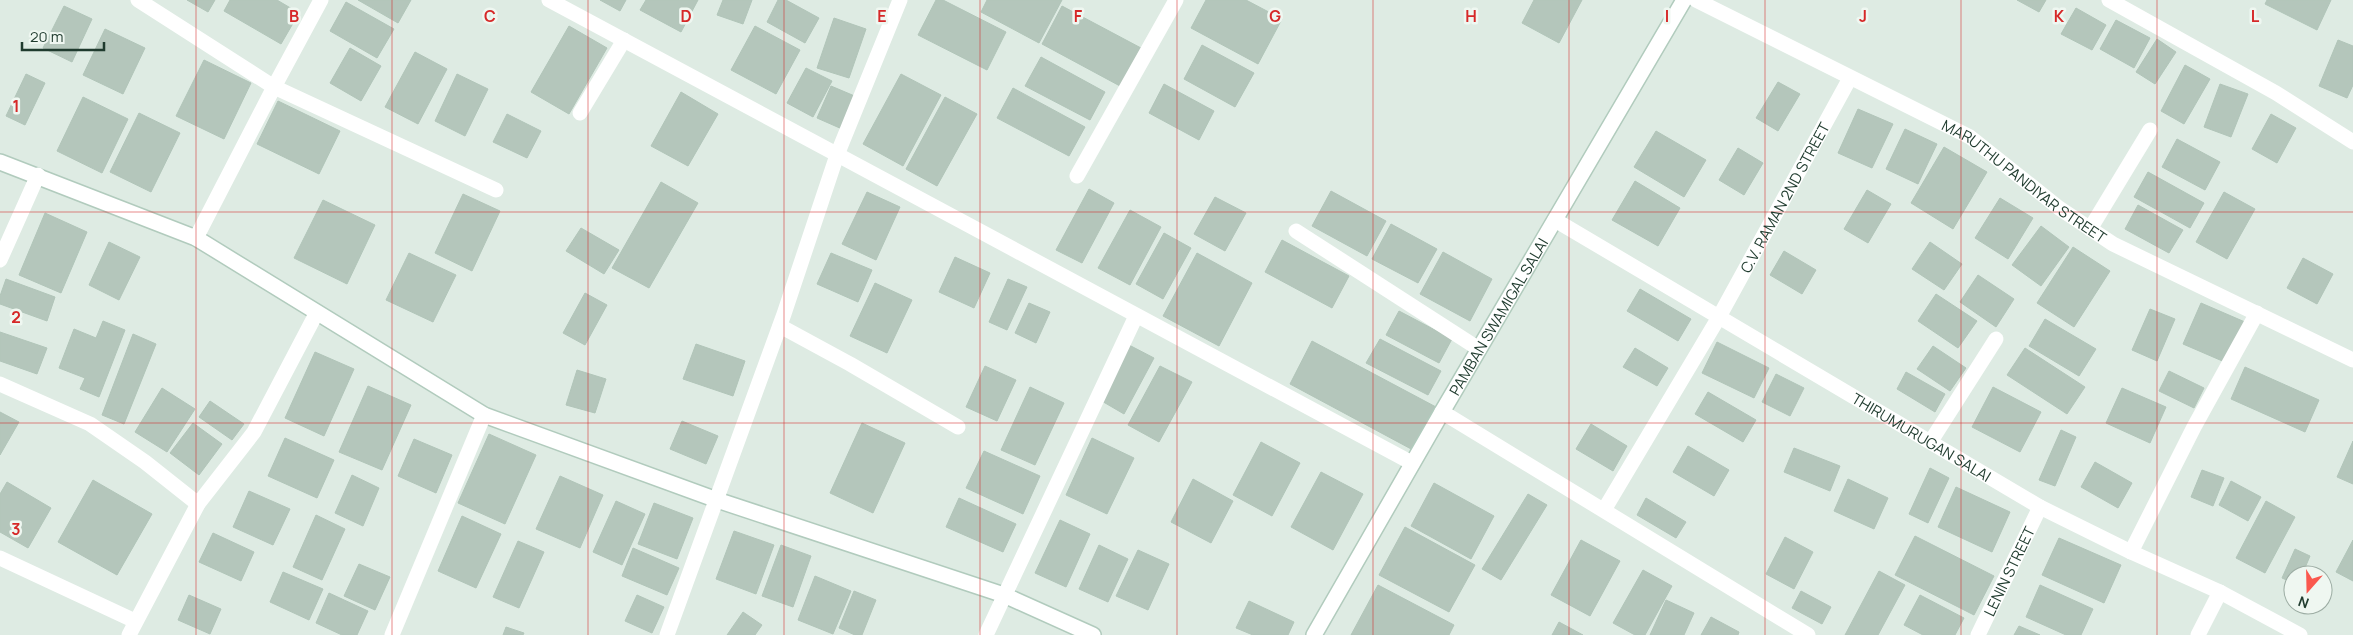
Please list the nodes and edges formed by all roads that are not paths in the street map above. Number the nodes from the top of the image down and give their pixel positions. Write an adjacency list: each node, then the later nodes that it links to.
1 (138, 0): 11 (street)
2 (321, 0): 11 (street)
3 (549, 0): 9 (street)
4 (900, 0): 15 (street)
5 (1176, 0): 18 (street)
6 (1684, 0): 20 (street, PAMBAN SWAMIGAL SALAI)
7 (1696, 0): 10 (street, MARUTHU PANDIYAR STREET)
8 (2109, 0): 14 (street)
9 (624, 40): 12 (street); 15 (street)
10 (1850, 78): 21 (street, MARUTHU PANDIYAR STREET); 28 (street, C.V. RAMAN 2ND STREET)
11 (274, 87): 19 (street); 23 (street)
12 (580, 113)
13 (2150, 130): 21 (street)
14 (2353, 142)
15 (837, 155): 27 (street); 29 (street)
16 (0, 162): 17 (street)
17 (38, 175): 23 (street); 24 (street)
18 (1077, 176)
19 (496, 190)
20 (1555, 220): 28 (street, THIRUMURUGAN SALAI); 31 (street, PAMBAN SWAMIGAL SALAI)
21 (2090, 229): 25 (street, MARUTHU PANDIYAR STREET)
22 (1296, 230): 31 (street)
23 (196, 238): 26 (street)
24 (0, 260)
25 (2257, 313): 32 (street, MARUTHU PANDIYAR STREET); 43 (street)
26 (316, 314): 35 (street); 40 (street)
27 (1136, 316): 38 (street); 46 (street)
28 (1719, 317): 37 (street, THIRUMURUGAN SALAI); 42 (street, C.V. RAMAN 2ND STREET)
29 (780, 326): 36 (street); 39 (street)
30 (1996, 338): 37 (street)
31 (1479, 349): 34 (street, PAMBAN SWAMIGAL SALAI)
32 (2353, 360)
33 (0, 384): 40 (street)
34 (1442, 412): 38 (street, PAMBAN SWAMIGAL SALAI); 42 (street)
35 (484, 416): 39 (street); 49 (street)
36 (958, 427)
37 (1931, 441): 41 (street, THIRUMURUGAN SALAI)
38 (1412, 463): 48 (street, PAMBAN SWAMIGAL SALAI)
39 (717, 500): 46 (street); 50 (street)
40 (198, 504): 47 (street)
41 (2040, 507): 43 (street, THIRUMURUGAN SALAI); 54 (street, LENIN STREET)
42 (1604, 510): 53 (street)
43 (2132, 552): 45 (street, THIRUMURUGAN SALAI)
44 (0, 558): 47 (street)
45 (2220, 592): 55 (street); 56 (street, THIRUMURUGAN SALAI)
46 (1004, 595): 51 (street); 52 (street)
47 (132, 628)
48 (1316, 634)
49 (392, 635)
50 (667, 635)
51 (986, 635)
52 (1093, 635)
53 (1807, 635)
54 (1978, 635)
55 (2198, 635)
56 (2300, 635)

